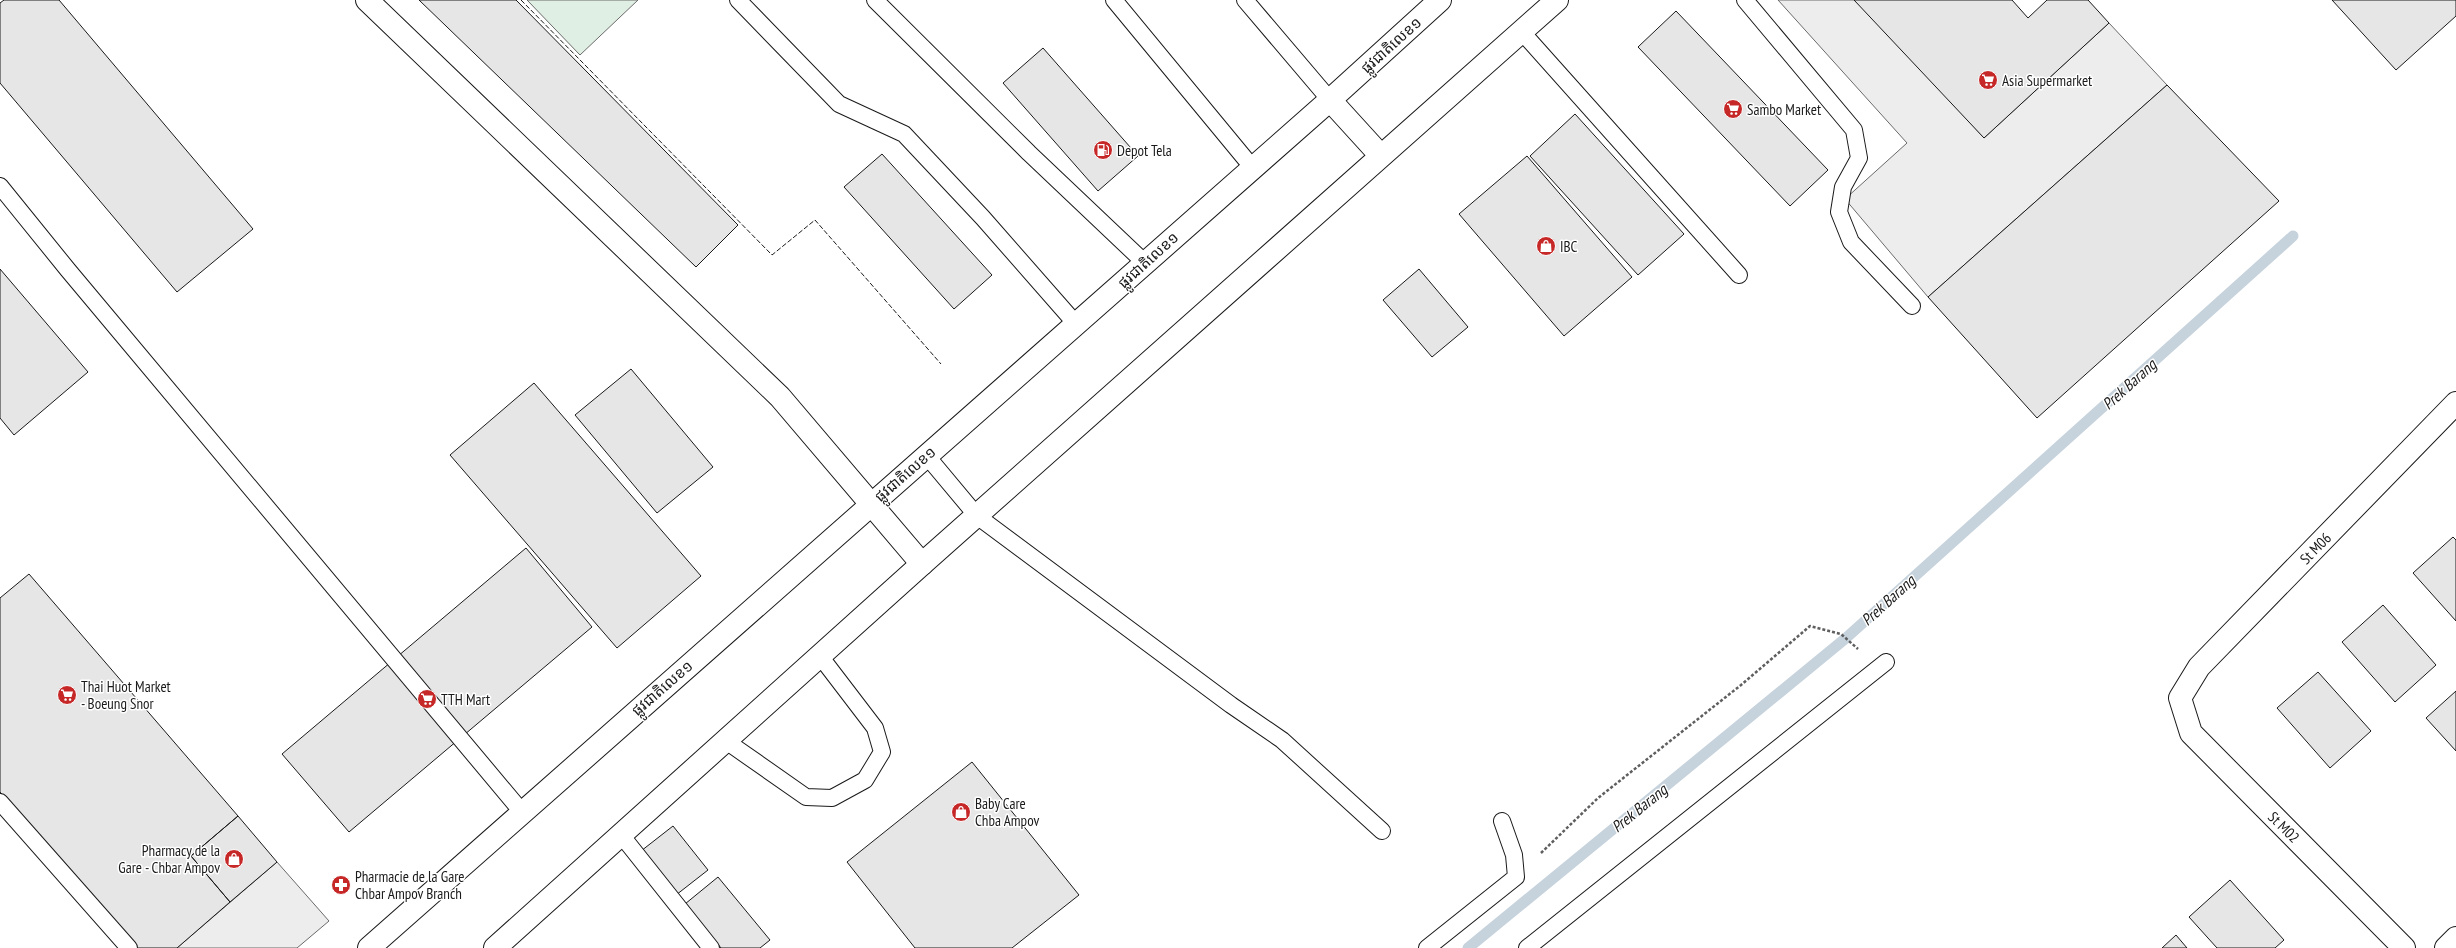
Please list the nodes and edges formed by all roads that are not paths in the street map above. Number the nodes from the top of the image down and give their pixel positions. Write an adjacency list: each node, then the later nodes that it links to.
1 (367, 0): 20 (main road)
2 (738, 0): 17 (lane)
3 (875, 0): 14 (lane)
4 (1114, 0): 12 (lane)
5 (1245, 0): 10 (lane)
6 (1440, 0): 10 (main road, ផ្លូវជាតិលេខ១)
7 (1557, 0): 9 (main road)
8 (1745, 0): 16 (lane)
9 (1522, 31): 11 (main road); 15 (lane)
10 (1330, 100): 11 (main road); 12 (main road, ផ្លូវជាតិលេខ១)
11 (1380, 156): 21 (main road)
12 (1252, 167): 14 (main road, ផ្លូវជាតិលេខ១)
13 (0, 186): 28 (lane)
14 (1145, 262): 17 (main road, ផ្លូវជាតិលេខ១)
15 (1739, 275)
16 (1912, 306)
17 (1076, 324): 19 (main road, ផ្លូវជាតិលេខ១)
18 (2456, 403): 25 (main road, St M06)
19 (926, 455): 20 (main road, ផ្លូវជាតិលេខ១); 21 (lane)
20 (871, 504): 22 (main road); 28 (main road, ផ្លូវជាតិលេខ១)
21 (977, 516): 22 (main road); 30 (lane)
22 (922, 564): 23 (main road)
23 (820, 656): 26 (main road); 26 (lane)
24 (1886, 662): 38 (lane)
25 (2180, 698): 39 (main road, St M02)
26 (726, 741): 31 (main road)
27 (0, 802): 33 (lane)
28 (522, 812): 34 (main road, ផ្លូវជាតិលេខ១)
29 (1502, 821): 37 (lane)
30 (1382, 832)
31 (622, 836): 35 (main road); 36 (lane)
32 (2456, 938): 40 (main road)
33 (128, 948)
34 (369, 948)
35 (495, 948)
36 (711, 948)
37 (1427, 948)
38 (1527, 948)
39 (2404, 948)
40 (2446, 948)

